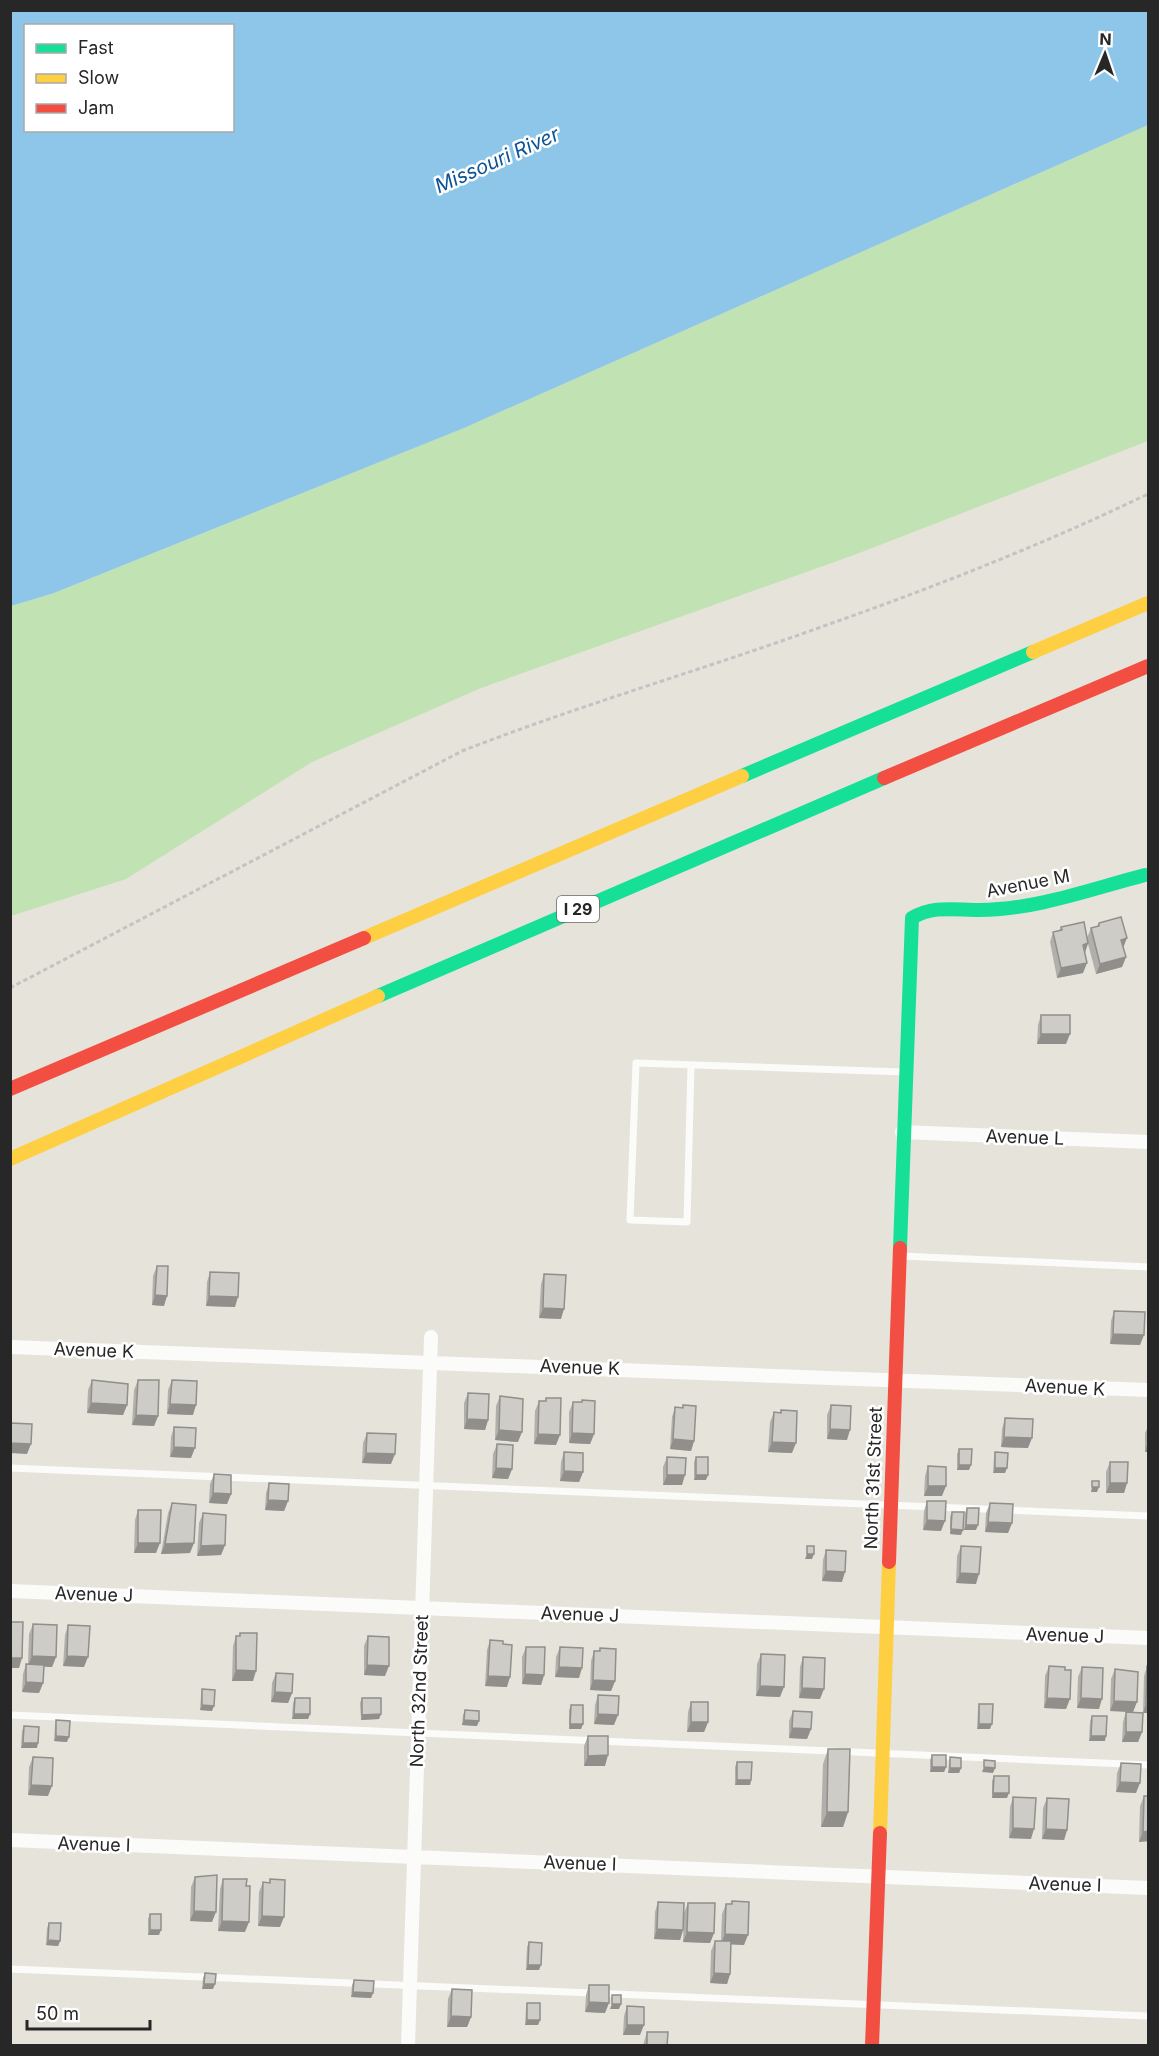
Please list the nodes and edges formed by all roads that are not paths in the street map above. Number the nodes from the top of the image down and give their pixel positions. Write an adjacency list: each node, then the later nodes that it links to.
1 (1149, 603): 7 (main road)
2 (1149, 666): 10 (main road, I 29)
3 (1145, 875): 4 (main road, Avenue M)
4 (917, 914): 6 (main road, North 31st Street)
5 (691, 1065): 5 (lane); 6 (lane)
6 (904, 1072): 8 (main road, North 31st Street)
7 (10, 1089)
8 (902, 1132): 9 (street, Avenue L); 11 (main road, North 31st Street)
9 (1149, 1142)
10 (10, 1159)
11 (898, 1256): 12 (lane); 16 (main road, North 31st Street)
12 (1149, 1267)
13 (431, 1337): 15 (street, North 32nd Street)
14 (10, 1347): 15 (street, Avenue K)
15 (430, 1361): 16 (street, Avenue K); 19 (street, North 32nd Street)
16 (894, 1379): 17 (street, Avenue K); 20 (main road, North 31st Street)
17 (1149, 1390)
18 (10, 1468): 19 (lane)
19 (426, 1486): 20 (lane); 23 (street, North 32nd Street)
20 (890, 1505): 21 (lane); 24 (main road, North 31st Street)
21 (1149, 1516)
22 (10, 1591): 23 (street, Avenue J)
23 (422, 1608): 24 (street, Avenue J); 27 (street, North 32nd Street)
24 (886, 1627): 25 (street, Avenue J); 28 (main road, North 31st Street)
25 (1149, 1638)
26 (10, 1715): 27 (lane)
27 (418, 1733): 28 (lane); 31 (street, North 32nd Street)
28 (882, 1754): 29 (lane); 32 (main road, North 31st Street)
29 (1149, 1765)
30 (10, 1840): 31 (street, Avenue I)
31 (414, 1856): 32 (street, Avenue I); 35 (street, North 32nd Street)
32 (878, 1876): 33 (street, Avenue I); 36 (main road, North 31st Street)
33 (1149, 1888)
34 (10, 1969): 35 (lane)
35 (410, 1983): 36 (lane); 38 (street, North 32nd Street)
36 (874, 2004): 37 (lane); 39 (main road, North 31st Street)
37 (1149, 2016)
38 (408, 2046)
39 (872, 2046)

